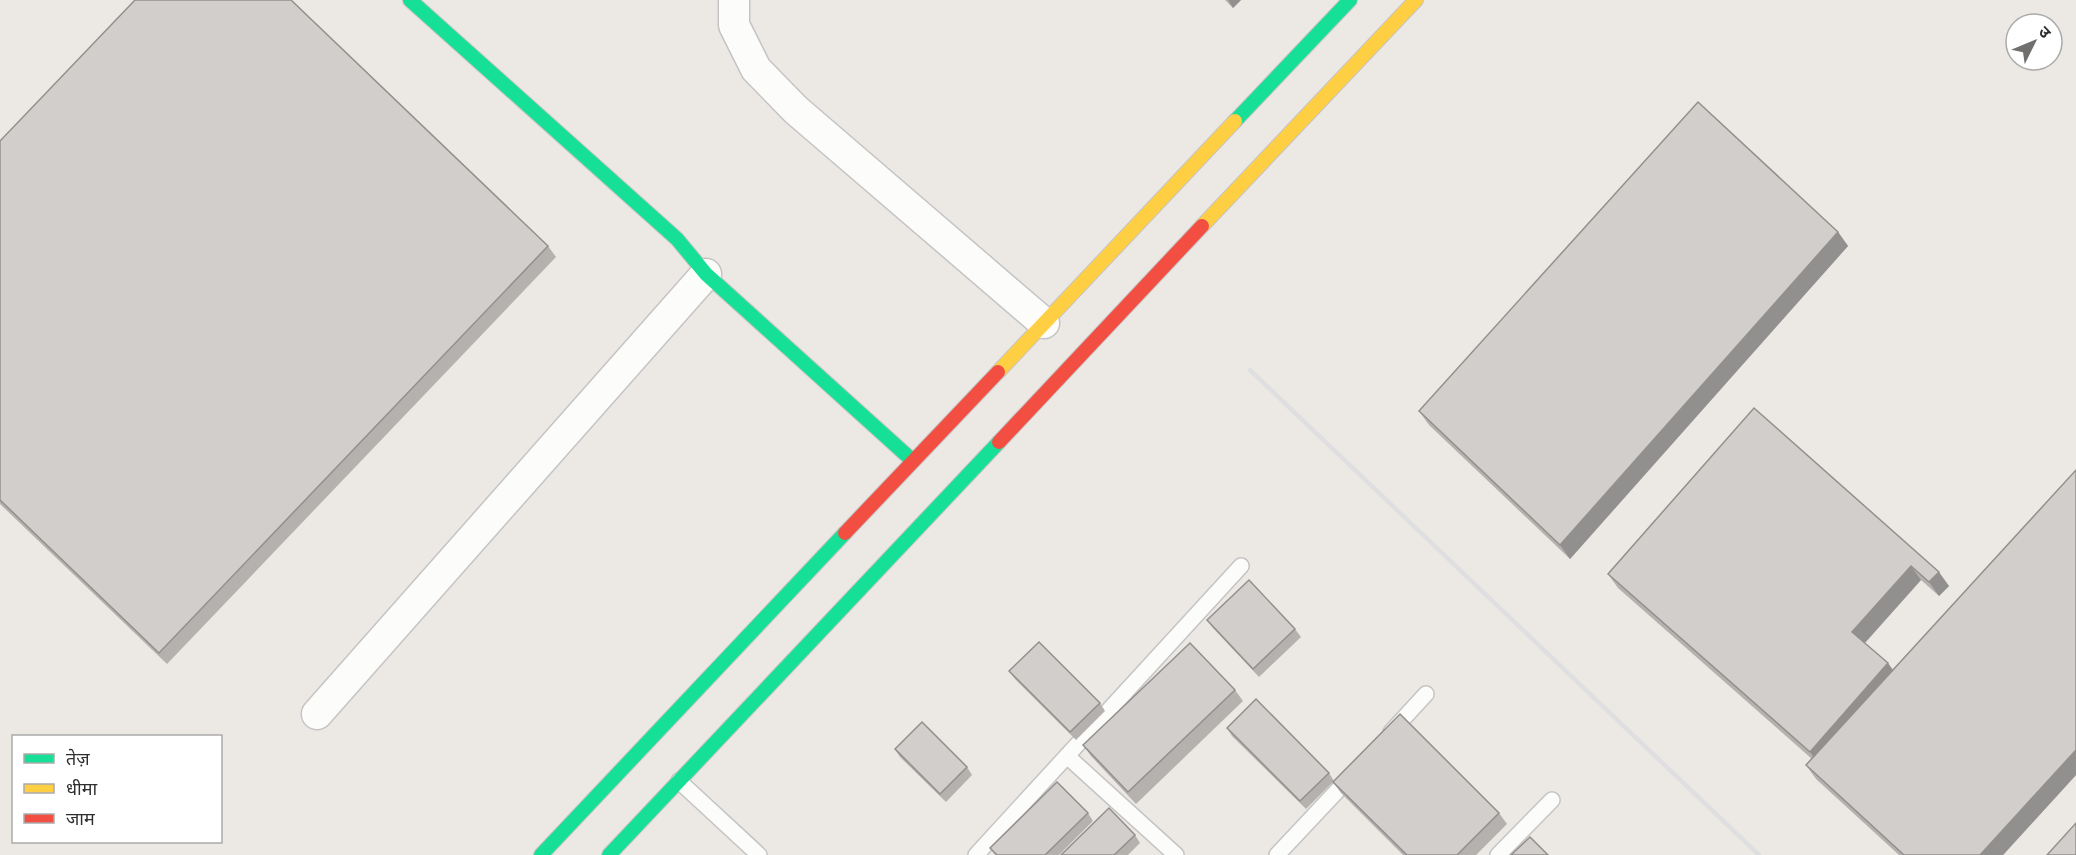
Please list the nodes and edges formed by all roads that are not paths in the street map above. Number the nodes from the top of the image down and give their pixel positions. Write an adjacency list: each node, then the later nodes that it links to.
1 (410, 0): 5 (street)
2 (734, 0): 6 (street)
3 (1350, 0): 6 (street)
4 (1416, 0): 14 (street)
5 (705, 274): 7 (street); 10 (street)
6 (1044, 323): 7 (street)
7 (914, 461): 16 (street)
8 (1241, 566): 12 (lane)
9 (1426, 694): 11 (lane)
10 (317, 714)
11 (1379, 745)
12 (1067, 756): 19 (lane); 20 (lane)
13 (1364, 762): 21 (lane)
14 (679, 781): 17 (street); 18 (lane)
15 (1552, 800): 22 (lane)
16 (540, 855)
17 (609, 855)
18 (759, 855)
19 (976, 855)
20 (1176, 855)
21 (1277, 855)
22 (1498, 855)

